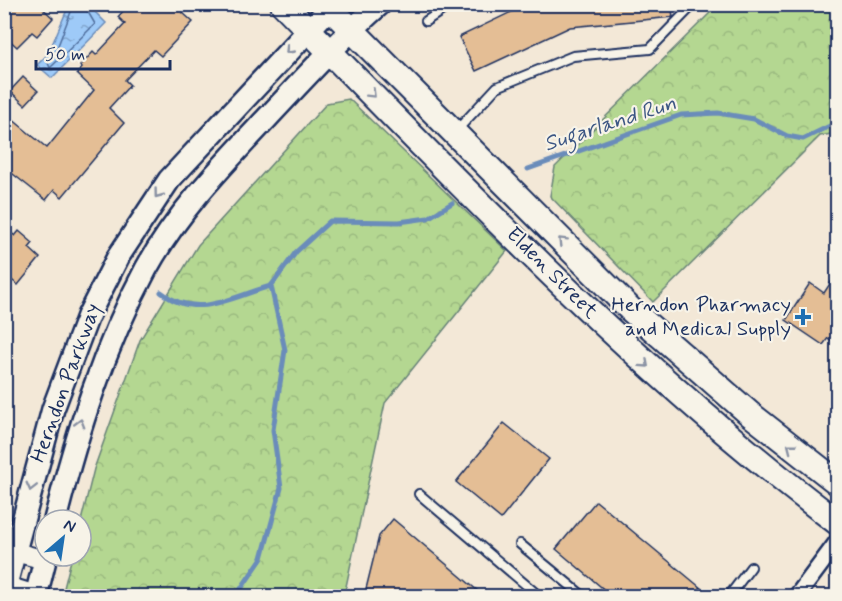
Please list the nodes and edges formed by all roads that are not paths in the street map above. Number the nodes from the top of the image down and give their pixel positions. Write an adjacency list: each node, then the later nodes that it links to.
1 (283, 4): 7 (main road, Elden Street)
2 (380, 4): 8 (main road, Herndon Parkway)
3 (452, 4): 6 (lane)
4 (694, 4): 10 (lane)
5 (330, 6): 7 (main road, Herndon Parkway); 8 (main road, Elden Street)
6 (426, 21)
7 (308, 30): 9 (main road, Elden Street); 17 (main road, Herndon Parkway, one-way to 17)
8 (352, 31): 9 (main road, Herndon Parkway); 10 (main road, Elden Street)
9 (331, 52): 13 (main road, Herndon Parkway, one-way to 9); 14 (main road, Elden Street, one-way to 14)
10 (454, 132): 11 (main road, Elden Street, one-way to 10)
11 (837, 483)
12 (419, 494): 23 (lane)
13 (58, 508)
14 (837, 523)
15 (837, 541): 26 (street)
16 (520, 544): 24 (lane)
17 (9, 551): 18 (street); 21 (main road, Herndon Parkway)
18 (33, 556)
19 (751, 567): 25 (lane)
20 (43, 568): 22 (main road)
21 (5, 588): 22 (street)
22 (36, 596)
23 (539, 597)
24 (583, 597)
25 (729, 597)
26 (797, 597)

